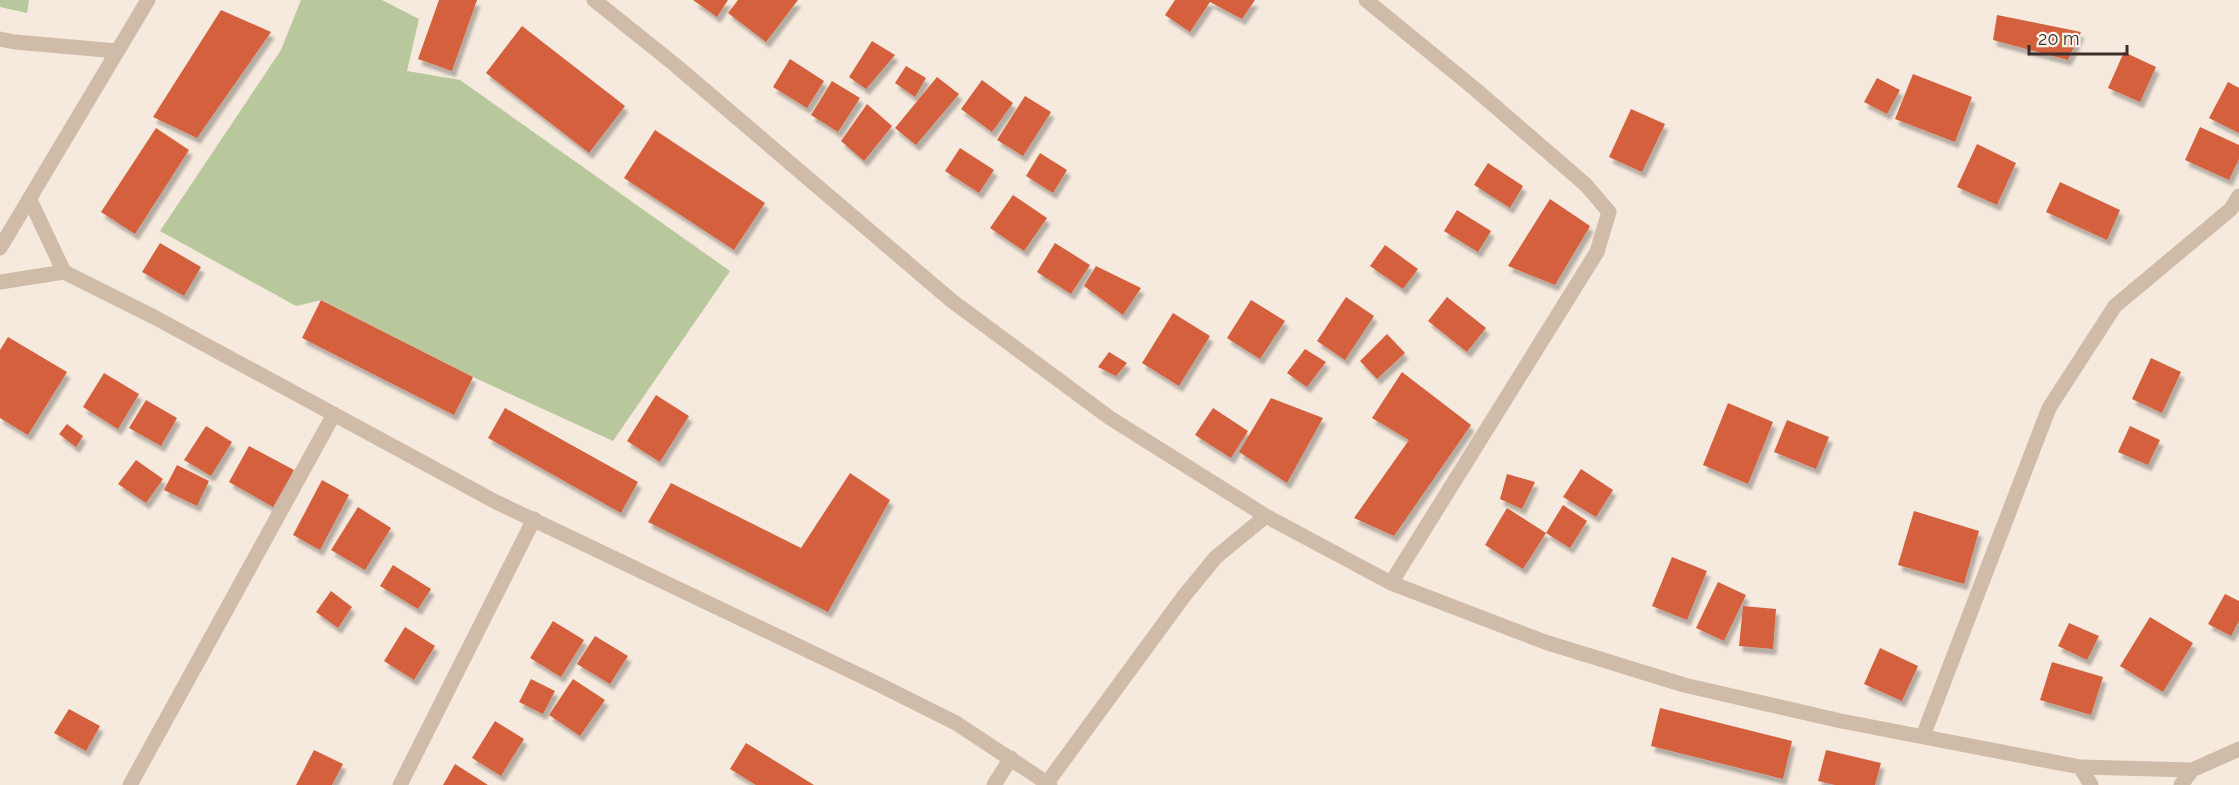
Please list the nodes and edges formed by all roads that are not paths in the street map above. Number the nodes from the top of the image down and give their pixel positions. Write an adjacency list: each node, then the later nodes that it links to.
1 (148, 0): 5 (street)
2 (594, 0): 12 (street)
3 (1366, 0): 14 (street)
4 (0, 39): 5 (street)
5 (117, 51): 7 (street)
6 (2239, 196): 15 (street)
7 (30, 200): 8 (street); 9 (street)
8 (0, 248)
9 (64, 272): 10 (street); 11 (street)
10 (0, 282)
11 (334, 414): 13 (street); 21 (street)
12 (1266, 516): 14 (street); 20 (street)
13 (534, 519): 17 (street); 22 (street)
14 (1391, 583): 15 (street)
15 (1923, 736): 18 (street)
16 (2239, 749): 19 (street)
17 (1011, 758): 20 (street); 23 (street)
18 (2080, 767): 19 (street); 24 (street)
19 (2192, 770): 25 (street)
20 (1049, 784)
21 (130, 785)
22 (400, 785)
23 (994, 785)
24 (2091, 785)
25 (2181, 785)

